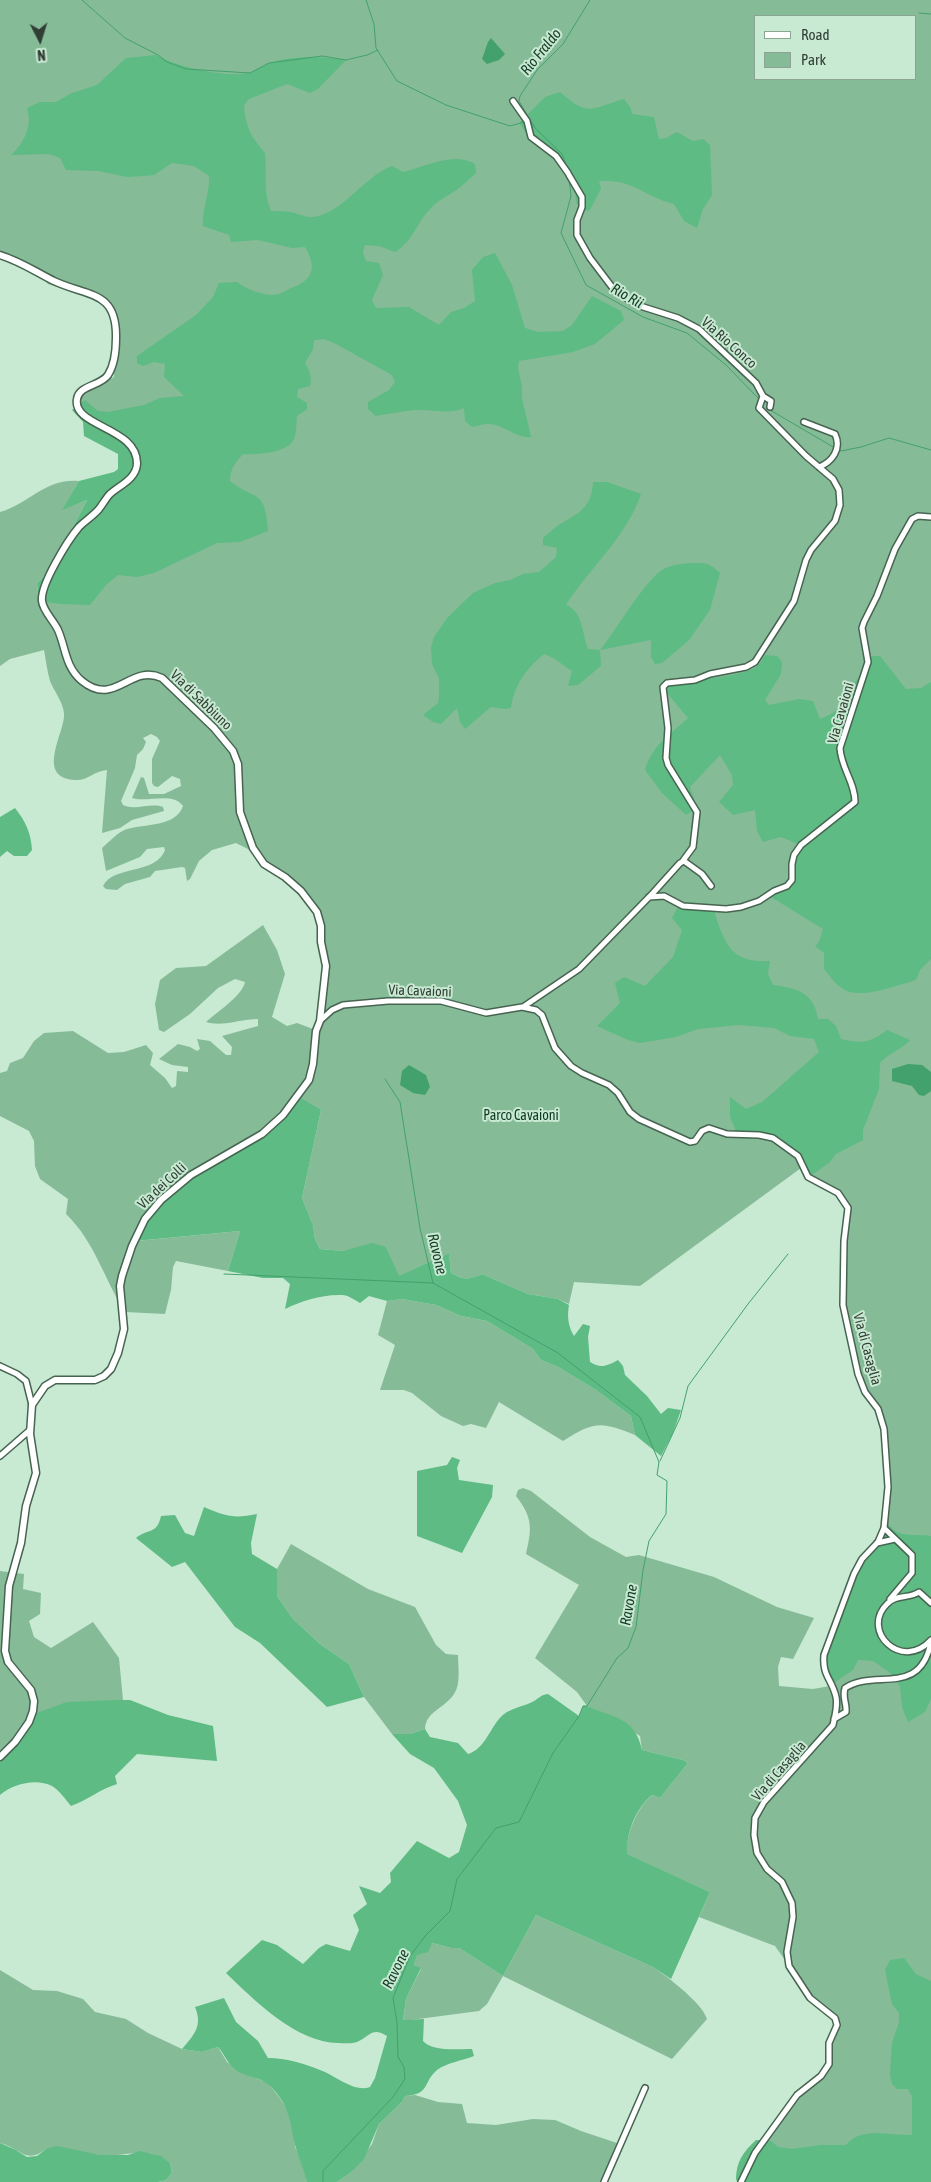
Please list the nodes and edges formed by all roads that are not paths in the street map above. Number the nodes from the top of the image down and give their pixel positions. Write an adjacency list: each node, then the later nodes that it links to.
1 (513, 100): 3 (street, Via Rio Conco)
2 (0, 255): 12 (main road, Via di Sabbiuno)
3 (764, 396): 4 (street, Via Rio Conco); 6 (street, Via Cavaioni)
4 (770, 407)
5 (804, 422): 6 (street)
6 (819, 467): 8 (street, Via Cavaioni)
7 (931, 517): 10 (street, Via Cavaioni)
8 (682, 862): 9 (street); 10 (street, Via Cavaioni)
9 (711, 886)
10 (648, 897): 11 (street, Via Cavaioni)
11 (522, 1008): 12 (street, Via Cavaioni); 17 (street, Via di Casaglia)
12 (320, 1020): 14 (main road, Via dei Colli)
13 (0, 1366): 14 (street)
14 (32, 1405): 15 (main road)
15 (30, 1430): 16 (street); 24 (main road)
16 (0, 1456)
17 (884, 1528): 18 (street); 19 (street, Via di Casaglia)
18 (895, 1539): 19 (street); 21 (street)
19 (877, 1543): 23 (street, Via di Casaglia)
20 (931, 1603): 21 (street)
21 (887, 1604): 22 (street)
22 (931, 1641): 23 (street)
23 (834, 1719): 27 (street, Via di Casaglia)
24 (0, 1757)
25 (645, 2088): 26 (street)
26 (604, 2182)
27 (741, 2182)

